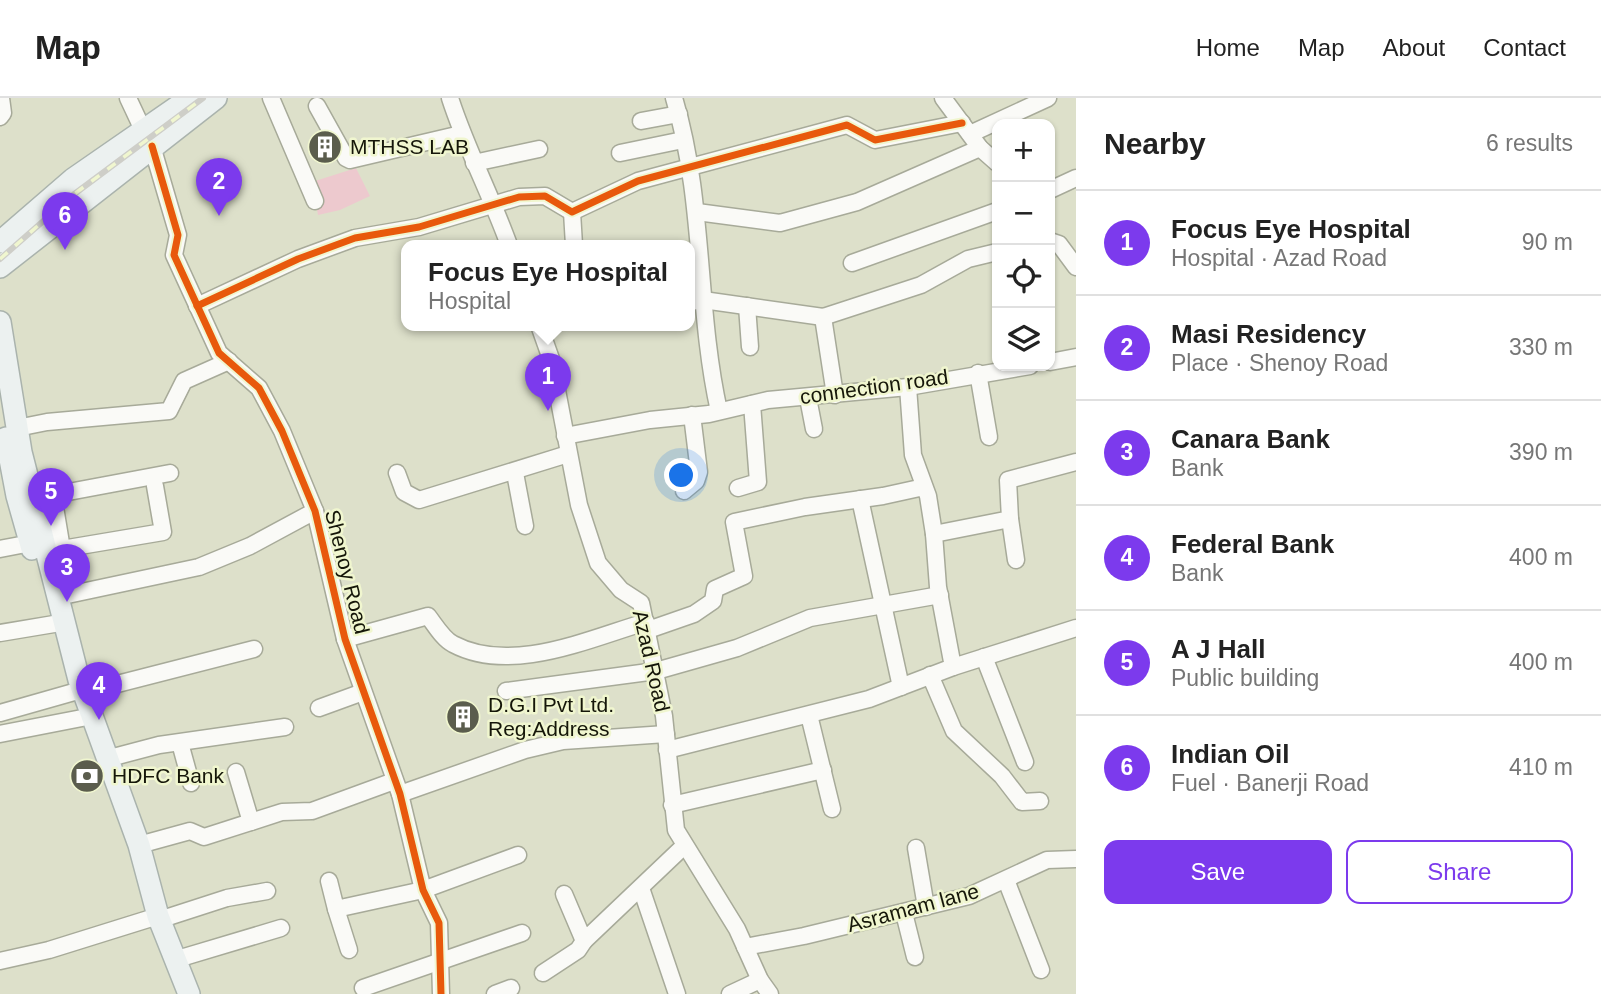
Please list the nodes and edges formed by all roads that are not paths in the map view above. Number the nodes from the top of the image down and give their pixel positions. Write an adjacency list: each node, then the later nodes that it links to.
1 (1, 98): 11 (street)
2 (128, 98): 14 (street, Shenoy Road)
3 (190, 98): 14 (main road)
4 (216, 98): 14 (main road)
5 (271, 98): 25 (street)
6 (450, 98): 15 (street)
7 (943, 98): 13 (street)
8 (1048, 98): 13 (street)
9 (317, 106): 15 (street)
10 (677, 106): 12 (street); 16 (street)
11 (0, 117)
12 (641, 121)
13 (966, 129): 17 (street); 22 (street)
14 (153, 134): 30 (main road); 40 (street, Shenoy Road)
15 (461, 134): 21 (street)
16 (683, 141): 19 (street); 22 (street)
17 (980, 148): 20 (street); 28 (street)
18 (539, 149): 21 (street)
19 (620, 153)
20 (992, 159)
21 (474, 163): 26 (street)
22 (690, 166): 27 (street); 28 (street)
23 (1076, 178): 24 (street)
24 (1055, 188)
25 (314, 201)
26 (494, 204): 27 (street); 31 (street); 40 (street)
27 (572, 212): 32 (street)
28 (697, 212): 39 (street)
29 (992, 213): 36 (street)
30 (42, 219): 33 (main road); 37 (main road)
31 (507, 240)
32 (575, 240)
33 (0, 242)
34 (1055, 243): 38 (street)
35 (992, 253): 42 (street)
36 (852, 263)
37 (0, 267)
38 (1076, 267)
39 (696, 301): 41 (street); 56 (street)
40 (197, 306): 47 (street, Shenoy Road)
41 (747, 306): 42 (street); 45 (street)
42 (823, 317): 52 (street)
43 (0, 322): 59 (main road)
44 (541, 331): 60 (street, Azad Road)
45 (750, 347)
46 (1076, 357): 48 (street)
47 (229, 361): 59 (street); 74 (street, Shenoy Road)
48 (1055, 361)
49 (993, 371): 50 (street, connection road)
50 (978, 373): 51 (street, connection road); 61 (street)
51 (908, 387): 52 (street, connection road); 69 (street)
52 (835, 395): 53 (street, connection road)
53 (808, 398): 55 (street, connection road); 58 (street)
54 (0, 403): 59 (main road)
55 (752, 404): 56 (street, connection road); 70 (street)
56 (719, 411): 57 (street, connection road)
57 (692, 415): 60 (street, connection road); 71 (street)
58 (814, 429)
59 (11, 430): 62 (main road)
60 (565, 436): 63 (street, Azad Road)
61 (989, 437)
62 (9, 454): 73 (main road)
63 (568, 454): 65 (street); 85 (street, Azad Road)
64 (1076, 462): 75 (street)
65 (515, 472): 67 (street); 76 (street)
66 (170, 473): 73 (street)
67 (397, 473)
68 (155, 486): 73 (street)
69 (924, 487): 72 (street); 77 (street)
70 (738, 488)
71 (684, 491)
72 (860, 499): 83 (street); 85 (street)
73 (29, 502): 78 (main road); 82 (main road)
74 (315, 511): 82 (street); 88 (street, Shenoy Road)
75 (1010, 519): 77 (street); 80 (street)
76 (525, 526)
77 (934, 534): 81 (street)
78 (31, 543): 79 (street); 84 (main road)
79 (0, 550)
80 (1016, 560)
81 (940, 595): 83 (street); 91 (street)
82 (58, 597): 96 (main road)
83 (883, 604): 92 (street); 94 (street)
84 (54, 624): 87 (street); 96 (main road)
85 (647, 626): 88 (street); 92 (street, Azad Road)
86 (1076, 628): 90 (street)
87 (0, 633)
88 (345, 639): 97 (street, Shenoy Road)
89 (254, 649): 96 (street)
90 (984, 657): 91 (street); 109 (street)
91 (953, 667): 93 (street)
92 (656, 671): 95 (street); 104 (street, Azad Road)
93 (930, 674): 94 (street); 114 (street)
94 (901, 687): 100 (street)
95 (506, 691)
96 (80, 692): 99 (street); 101 (main road); 107 (main road)
97 (363, 692): 98 (street); 113 (street, Shenoy Road)
98 (319, 708)
99 (0, 713)
100 (809, 715): 104 (street); 110 (street)
101 (82, 718): 103 (street); 132 (main road)
102 (285, 727): 105 (street)
103 (0, 734)
104 (666, 742): 108 (street); 115 (street, Azad Road)
105 (180, 743): 107 (street); 112 (street)
106 (475, 754): 108 (street)
107 (106, 759): 118 (main road)
108 (494, 760): 113 (street)
109 (1025, 762)
110 (823, 770): 115 (street); 116 (street)
111 (236, 772): 117 (street)
112 (191, 783)
113 (397, 787): 117 (street); 126 (street, Shenoy Road)
114 (1040, 801)
115 (672, 805): 119 (street, Azad Road)
116 (832, 809)
117 (251, 822): 118 (street)
118 (139, 845): 132 (main road)
119 (684, 846): 125 (street); 136 (street, Azad Road)
120 (916, 848): 129 (street)
121 (518, 855): 126 (street)
122 (1076, 859): 123 (street, Asramam lane)
123 (1006, 880): 129 (street, Asramam lane); 142 (street)
124 (329, 881): 130 (street)
125 (641, 888): 135 (street); 151 (street)
126 (423, 890): 130 (street); 140 (street, Shenoy Road)
127 (267, 891): 132 (street)
128 (564, 894): 135 (street)
129 (926, 907): 131 (street, Asramam lane)
130 (337, 909): 137 (street)
131 (904, 913): 136 (street, Asramam lane); 138 (street)
132 (155, 918): 139 (main road); 141 (street); 147 (main road)
133 (281, 928): 139 (street)
134 (522, 933): 140 (street)
135 (584, 941): 143 (street)
136 (745, 947): 144 (street, Azad Road)
137 (349, 950)
138 (915, 957)
139 (174, 960): 148 (main road)
140 (443, 960): 146 (street); 149 (street, Shenoy Road)
141 (0, 961)
142 (1041, 970)
143 (543, 973)
144 (760, 980): 152 (street); 153 (street, Azad Road)
145 (512, 988): 150 (street)
146 (363, 989)
147 (176, 994)
148 (189, 994)
149 (441, 994)
150 (495, 994)
151 (677, 994)
152 (730, 994)
153 (770, 994)

